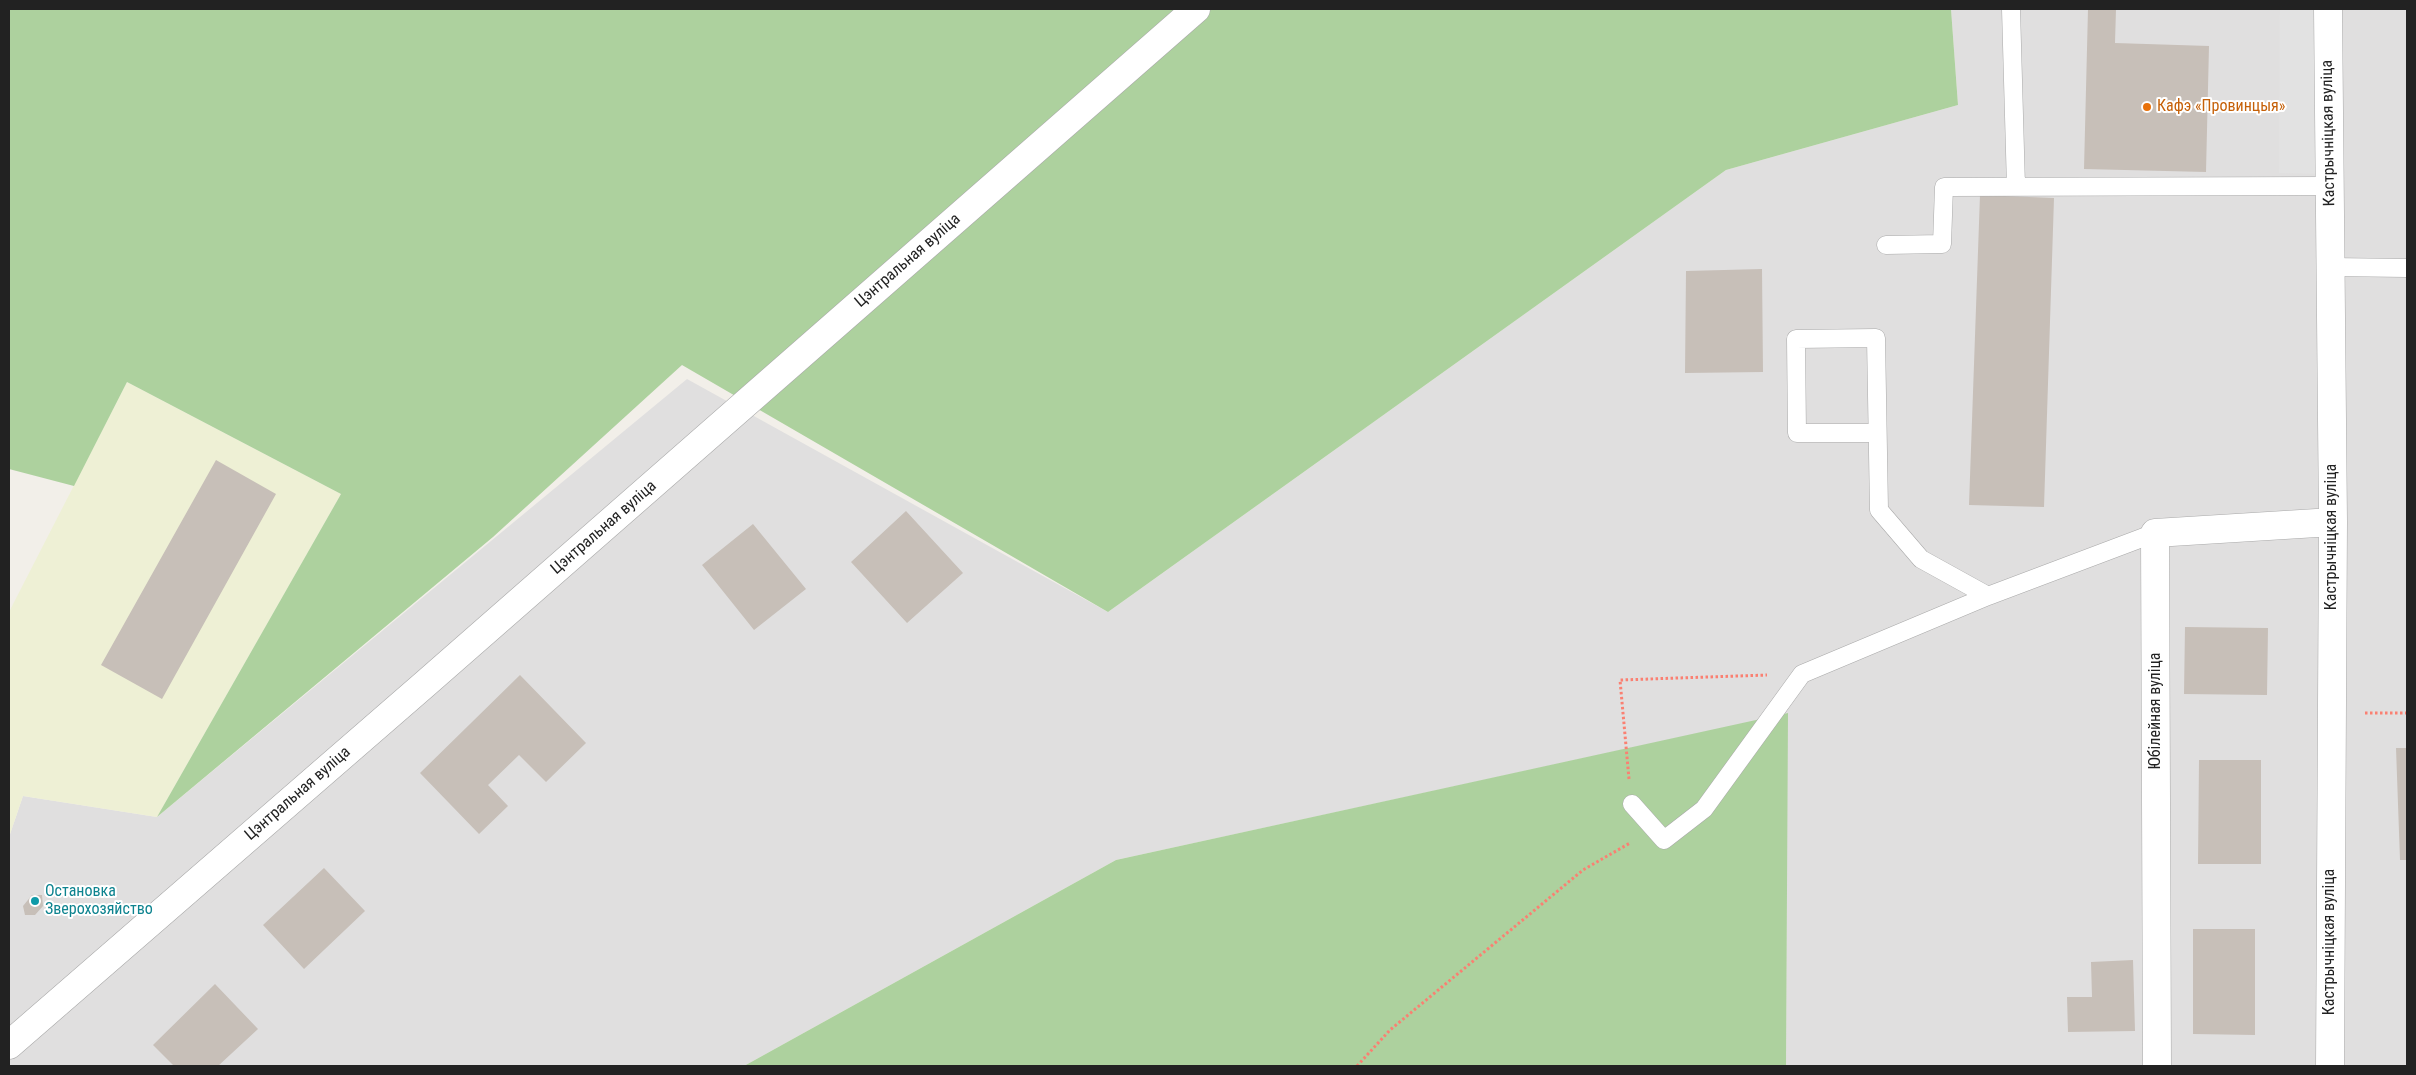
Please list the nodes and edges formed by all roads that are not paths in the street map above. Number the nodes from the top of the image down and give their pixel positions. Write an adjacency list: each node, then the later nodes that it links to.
1 (1196, 9): 14 (street, Цэнтральная вуліца)
2 (2011, 9): 5 (lane)
3 (2328, 9): 4 (street, Кастрычніцкая вуліца)
4 (2329, 186): 5 (lane); 7 (street, Кастрычніцкая вуліца)
5 (2016, 187): 6 (lane)
6 (1886, 245)
7 (2330, 267): 8 (lane); 10 (street, Кастрычніцкая вуліца)
8 (2407, 268)
9 (1877, 432): 9 (lane); 12 (lane)
10 (2333, 522): 11 (street); 16 (street, Кастрычніцкая вуліца)
11 (2155, 533): 12 (lane); 15 (street, Юбілейная вуліца)
12 (1988, 596): 13 (lane)
13 (1632, 804)
14 (9, 1044)
15 (2157, 1066)
16 (2330, 1066)

